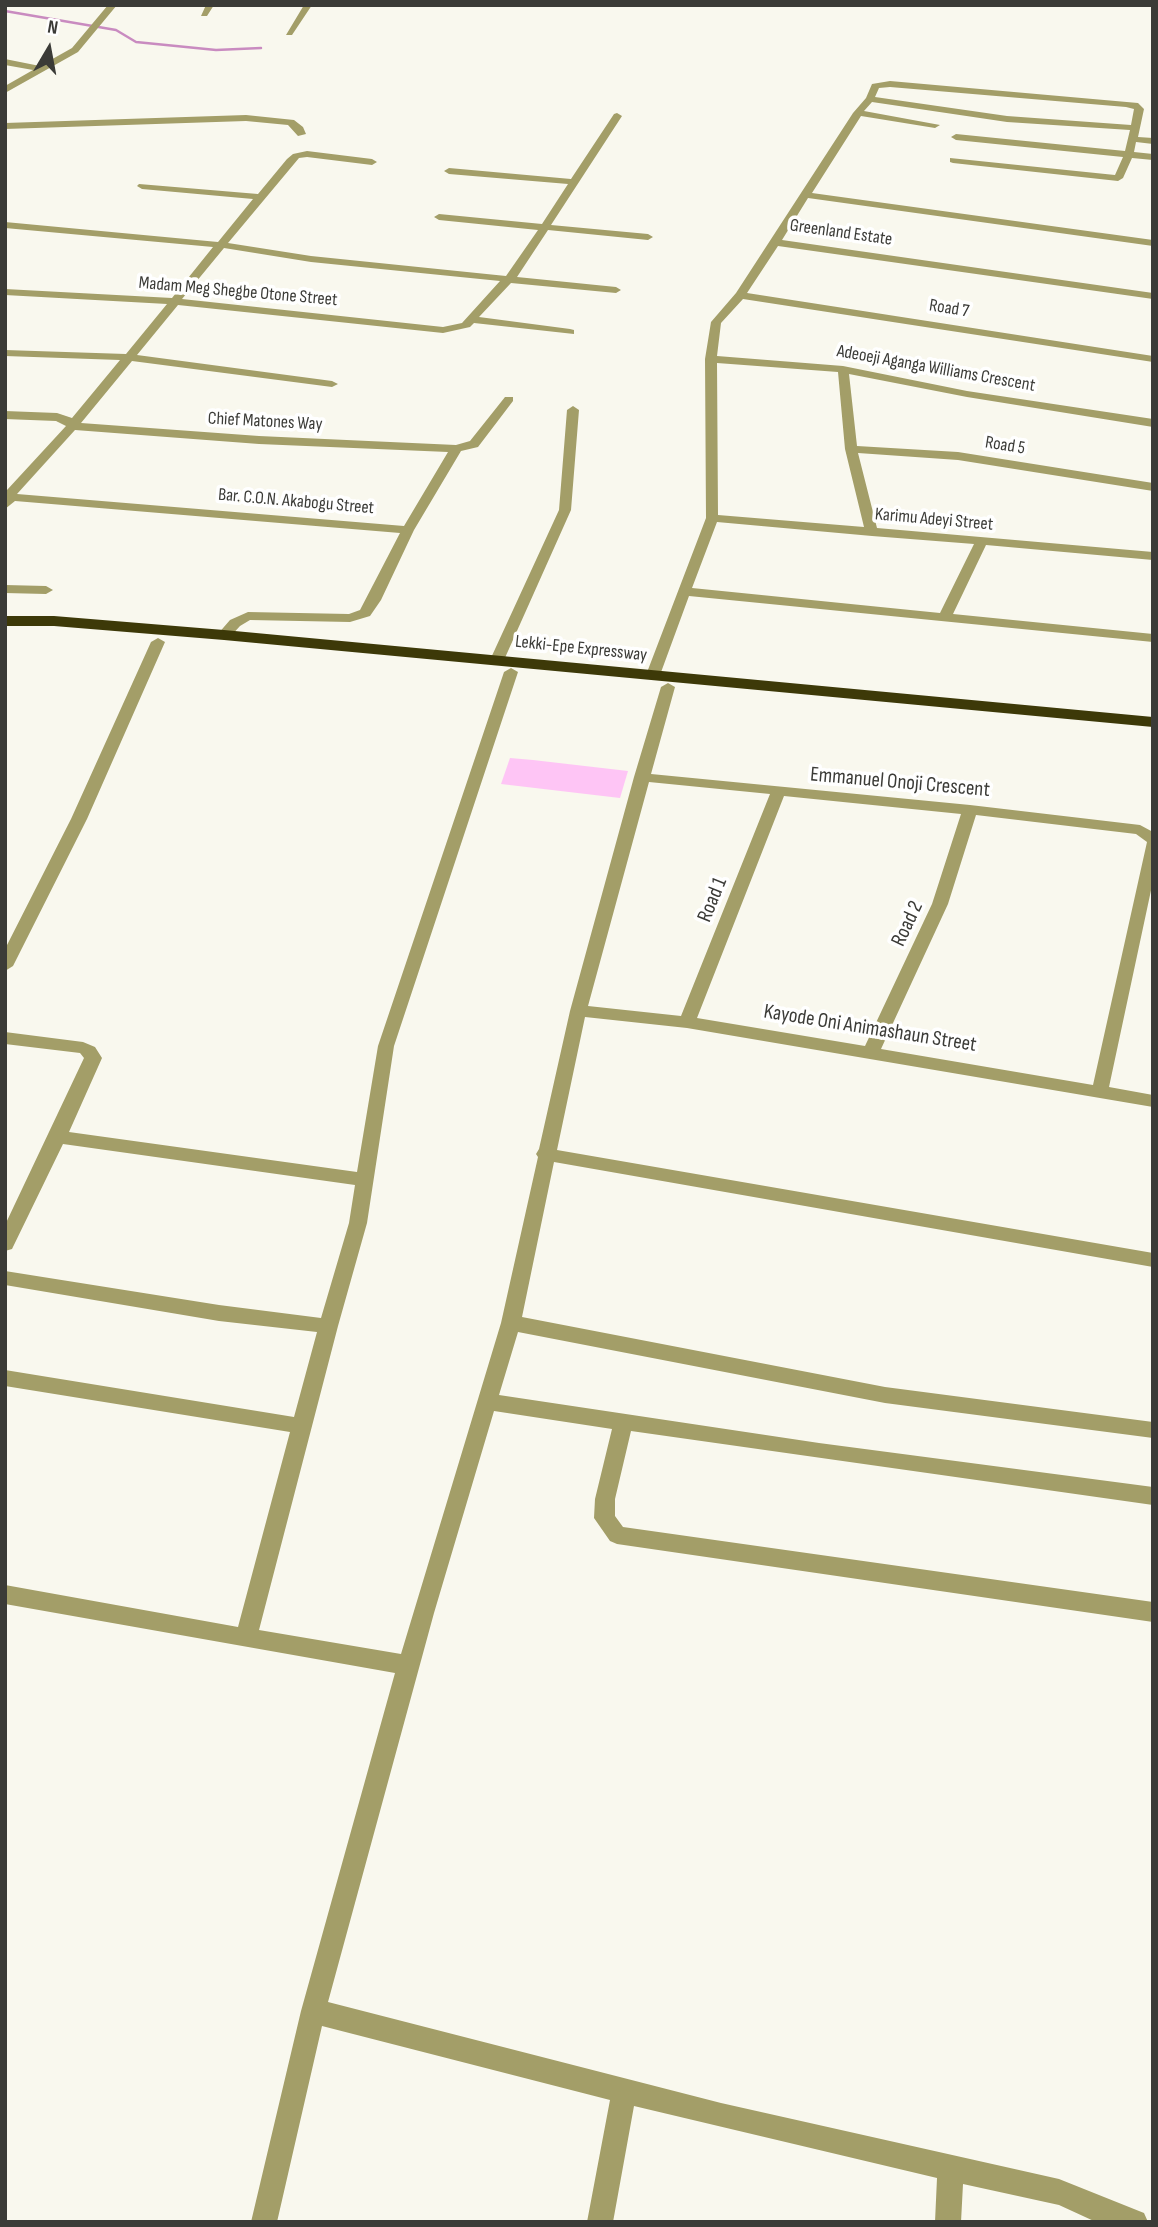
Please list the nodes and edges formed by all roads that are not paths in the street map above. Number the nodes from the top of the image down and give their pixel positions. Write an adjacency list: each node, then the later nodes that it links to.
1 (113, 5): 7 (street)
2 (209, 5): 4 (street)
3 (308, 5): 5 (street)
4 (204, 14)
5 (289, 33)
6 (5, 62): 7 (street)
7 (42, 69): 8 (street)
8 (5, 90)
9 (870, 99): 11 (street); 12 (street); 16 (street)
10 (1147, 103): 11 (street)
11 (1135, 105): 16 (street)
12 (858, 113): 14 (street); 27 (street)
13 (617, 116): 25 (street)
14 (935, 125)
15 (5, 126): 17 (street)
16 (1137, 127): 19 (street); 20 (street)
17 (301, 134)
18 (956, 136): 20 (street)
19 (1153, 141)
20 (1129, 154): 21 (street); 22 (street)
21 (1153, 156)
22 (953, 160)
23 (372, 162): 28 (street)
24 (449, 171): 25 (street)
25 (574, 182): 31 (street)
26 (142, 186): 28 (street)
27 (805, 195): 33 (street); 34 (street)
28 (261, 197): 35 (street)
29 (439, 217): 31 (street)
30 (5, 225): 35 (street)
31 (542, 228): 32 (street); 36 (street)
32 (648, 237)
33 (775, 242): 39 (street, Greenland Estate); 40 (street, Greenland Estate)
34 (1153, 243)
35 (222, 245): 36 (street); 41 (street)
36 (510, 277): 37 (street); 42 (street)
37 (616, 290)
38 (5, 292): 41 (street, Madam Meg Shegbe Otone Street)
39 (740, 295): 46 (street, Greenland Estate); 47 (street, Road 7)
40 (1153, 296)
41 (174, 301): 42 (street, Madam Meg Shegbe Otone Street); 45 (street)
42 (470, 323): 43 (street, Madam Meg Shegbe Otone Street)
43 (570, 332)
44 (5, 354): 45 (street)
45 (128, 356): 49 (street); 54 (street)
46 (711, 359): 48 (street, Adeoeji Aganga Williams Crescent); 59 (street, Greenland Estate)
47 (1153, 359)
48 (842, 369): 53 (street, Adeoeji Aganga Williams Crescent); 56 (street)
49 (332, 384)
50 (509, 399): 55 (street)
51 (573, 410): 73 (street)
52 (5, 415): 54 (street, Chief Matones Way)
53 (1153, 423)
54 (72, 426): 55 (street, Chief Matones Way); 58 (street)
55 (456, 449): 60 (street)
56 (852, 449): 57 (street, Road 5); 61 (street)
57 (1153, 487)
58 (10, 494): 60 (street, Bar. C.O.N. Akabogu Street)
59 (712, 518): 61 (street, Karimu Adeyi Street); 66 (street, Greenland Estate)
60 (408, 530): 70 (street)
61 (872, 532): 62 (street, Karimu Adeyi Street)
62 (982, 541): 63 (street, Karimu Adeyi Street); 67 (street)
63 (1153, 556)
64 (5, 589): 65 (street)
65 (46, 590)
66 (684, 591): 67 (street); 75 (street, Greenland Estate)
67 (945, 617): 71 (street)
68 (5, 621): 70 (highway, Lekki-Epe Expressway)
69 (5, 634): 72 (highway, Lekki-Epe Expressway)
70 (223, 635): 73 (highway, Lekki-Epe Expressway)
71 (1153, 638)
72 (158, 642): 74 (highway, Lekki-Epe Expressway); 83 (street)
73 (497, 660): 75 (highway, Lekki-Epe Expressway)
74 (511, 672): 75 (highway, Lekki-Epe Expressway); 92 (street)
75 (660, 681): 76 (highway, Lekki-Epe Expressway); 79 (street, Greenland Estate)
76 (848, 699): 77 (highway, Lekki-Epe Expressway); 78 (highway, Lekki-Epe Expressway)
77 (1153, 722)
78 (1153, 734)
79 (641, 777): 80 (street, Emmanuel Onoji Crescent); 84 (street, Greenland Estate)
80 (778, 792): 81 (street, Emmanuel Onoji Crescent); 85 (street, Road 1)
81 (970, 810): 82 (street, Emmanuel Onoji Crescent); 87 (street, Road 2)
82 (1153, 841): 88 (street, Emmanuel Onoji Crescent)
83 (5, 966)
84 (578, 1011): 85 (street, Kayode Oni Animashaun Street); 91 (street, Greenland Estate)
85 (687, 1022): 87 (street, Kayode Oni Animashaun Street)
86 (5, 1038): 90 (street)
87 (870, 1052): 88 (street, Kayode Oni Animashaun Street)
88 (1100, 1091): 89 (street, Kayode Oni Animashaun Street)
89 (1153, 1101)
90 (58, 1137): 92 (street); 93 (street)
91 (545, 1154): 94 (street); 96 (street, Greenland Estate)
92 (365, 1180): 97 (street)
93 (5, 1244)
94 (1153, 1260)
95 (5, 1278): 97 (street)
96 (511, 1323): 99 (street, Greenland Estate); 102 (street)
97 (328, 1326): 101 (street)
98 (5, 1378): 101 (street)
99 (488, 1402): 100 (street); 107 (street, Greenland Estate)
100 (623, 1423): 103 (street); 105 (street)
101 (301, 1426): 106 (street)
102 (1153, 1430)
103 (1153, 1496)
104 (5, 1594): 106 (street)
105 (1153, 1612)
106 (246, 1638): 107 (street)
107 (409, 1665): 108 (street, Greenland Estate)
108 (313, 2011): 109 (street); 111 (street, Greenland Estate)
109 (624, 2091): 110 (street); 112 (street)
110 (951, 2167): 113 (street); 114 (street)
111 (264, 2222)
112 (600, 2222)
113 (948, 2222)
114 (1135, 2222)

